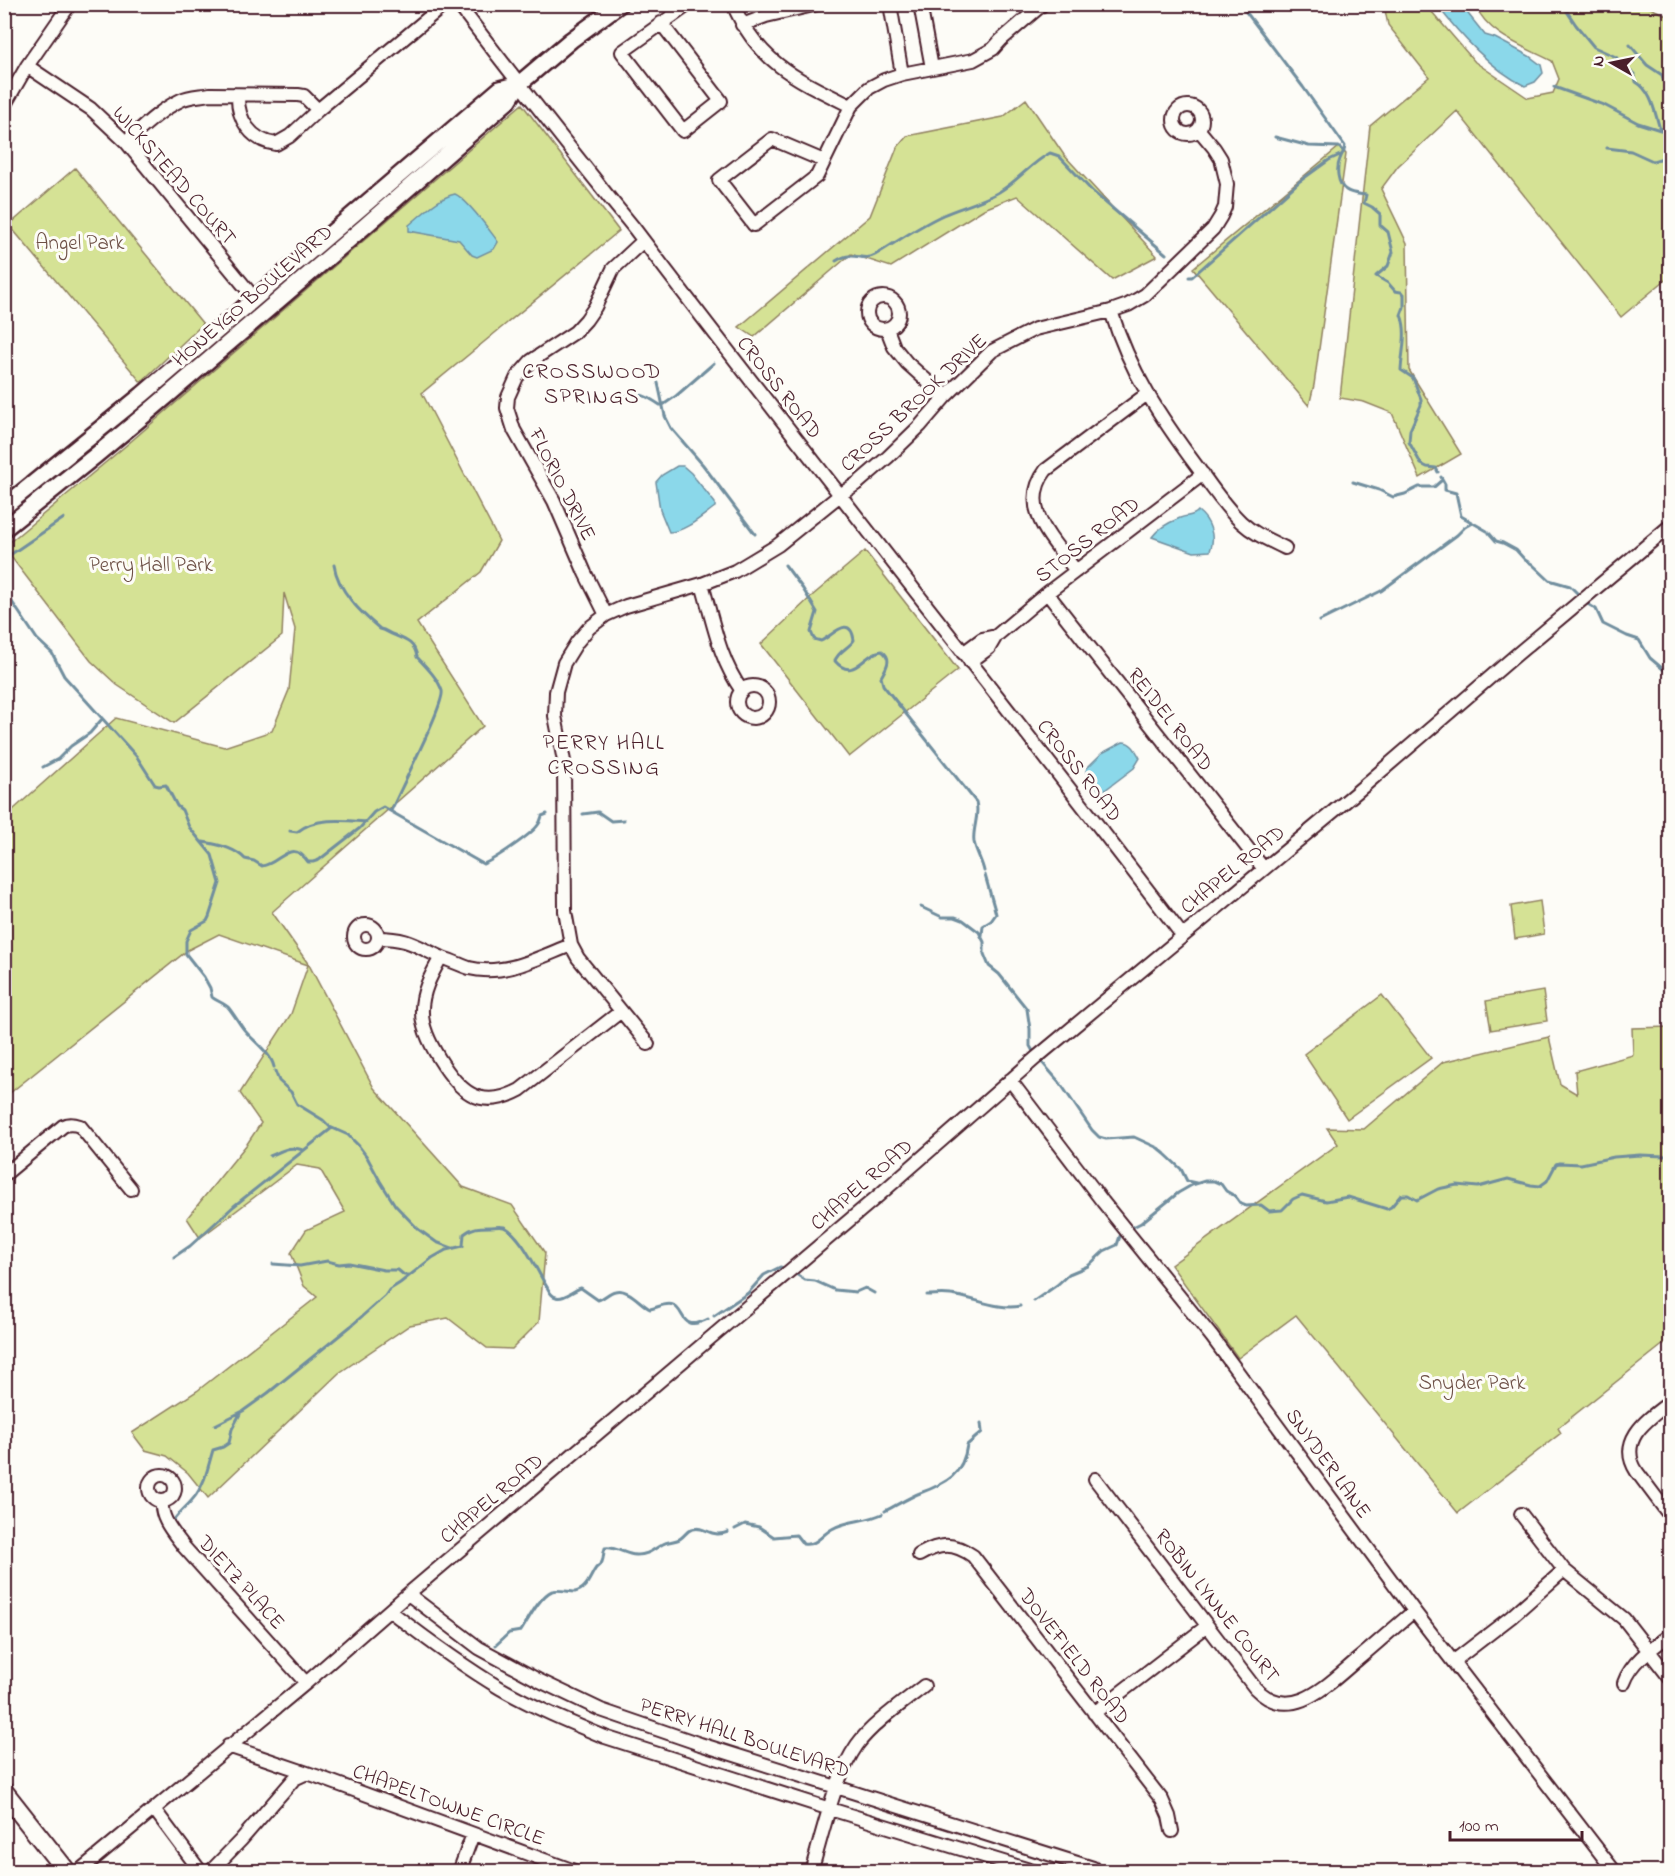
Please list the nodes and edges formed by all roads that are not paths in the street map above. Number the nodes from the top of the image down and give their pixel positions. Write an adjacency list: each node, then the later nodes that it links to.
1 (70, 4): 13 (street)
2 (445, 4): 20 (street)
3 (458, 4): 16 (street, CROSS ROAD)
4 (620, 4): 16 (main road, HONEYGO BOULEVARD)
5 (689, 4): 11 (street)
6 (733, 4): 12 (street)
7 (818, 4): 12 (street)
8 (890, 4): 15 (street)
9 (920, 4): 14 (street)
10 (1043, 4): 14 (street)
11 (662, 23): 11 (street)
12 (742, 25): 19 (street)
13 (27, 66): 18 (street); 22 (street, WICKSTEAD COURT)
14 (932, 68): 15 (street)
15 (902, 74): 19 (street)
16 (519, 84): 24 (street, CROSS ROAD); 25 (main road, HONEYGO BOULEVARD); 34 (main road, HONEYGO BOULEVARD)
17 (238, 95): 20 (street); 20 (street); 22 (street)
18 (4, 106)
19 (850, 106): 23 (street)
20 (318, 110)
21 (1199, 130): 26 (street, CROSS BROOK DRIVE)
22 (126, 142): 25 (street, WICKSTEAD COURT)
23 (824, 161): 23 (street)
24 (643, 241): 31 (street, CROSS ROAD); 39 (street, FLORIO DRIVE)
25 (255, 299): 32 (main road, HONEYGO BOULEVARD)
26 (1111, 311): 28 (street); 29 (street, CROSS BROOK DRIVE)
27 (888, 329): 29 (street)
28 (1147, 394): 30 (street); 36 (street)
29 (945, 397): 31 (street, CROSS BROOK DRIVE)
30 (1203, 474): 35 (street); 36 (street, STOSS ROAD)
31 (840, 495): 37 (street, CROSS BROOK DRIVE); 40 (street, CROSS ROAD)
32 (4, 507)
33 (1671, 526): 42 (street, CHAPEL ROAD)
34 (4, 529)
35 (1285, 548)
36 (1076, 570): 38 (street, STOSS ROAD)
37 (702, 584): 39 (street, CROSS BROOK DRIVE); 41 (street)
38 (1047, 593): 40 (street, STOSS ROAD); 42 (street, REIDEL ROAD)
39 (606, 615): 45 (street, CROSS BROOK DRIVE)
40 (967, 657): 43 (street, CROSS ROAD)
41 (742, 691)
42 (1264, 869): 43 (street, CHAPEL ROAD)
43 (1182, 935): 49 (street, CHAPEL ROAD)
44 (378, 938): 46 (street)
45 (571, 945): 46 (street); 47 (street, CROSS BROOK DRIVE)
46 (441, 957): 47 (street)
47 (620, 1012): 48 (street, CROSS BROOK DRIVE)
48 (648, 1044)
49 (1010, 1080): 59 (street, CHAPEL ROAD); 61 (street, SNYDER LANE)
50 (4, 1175): 51 (street)
51 (131, 1189)
52 (1671, 1401): 56 (street)
53 (1095, 1479): 62 (street, ROBIN LYNNE COURT)
54 (162, 1501): 67 (street, DIETZ PLACE)
55 (1521, 1514): 58 (street)
56 (1671, 1515)
57 (919, 1555): 70 (street, DOVEFIELD ROAD)
58 (1564, 1570): 64 (street); 65 (street)
59 (408, 1594): 60 (street, CHAPEL ROAD); 73 (street, PERRY HALL BOULEVARD)
60 (390, 1611): 67 (street, CHAPEL ROAD); 76 (street, PERRY HALL BOULEVARD)
61 (1414, 1611): 62 (street, ROBIN LYNNE COURT); 65 (street, SNYDER LANE)
62 (1207, 1626): 70 (street)
63 (1671, 1635): 64 (street)
64 (1649, 1650): 66 (street); 68 (street)
65 (1454, 1661): 90 (street, SNYDER LANE)
66 (1671, 1678)
67 (306, 1683): 71 (street, CHAPEL ROAD)
68 (1624, 1683)
69 (924, 1686): 73 (street)
70 (1094, 1713): 77 (street, DOVEFIELD ROAD)
71 (228, 1746): 72 (street, CHAPELTOWNE CIRCLE); 75 (street, CHAPEL ROAD)
72 (307, 1773): 78 (street, CHAPELTOWNE CIRCLE); 85 (street)
73 (837, 1787): 76 (street); 79 (street, PERRY HALL BOULEVARD)
74 (4, 1792): 82 (highway)
75 (154, 1809): 83 (street, CHAPEL ROAD); 84 (street)
76 (830, 1809): 80 (street, PERRY HALL BOULEVARD); 88 (street)
77 (1172, 1831)
78 (473, 1834): 86 (street); 87 (street, CHAPELTOWNE CIRCLE)
79 (1019, 1844): 80 (street); 81 (street, PERRY HALL BOULEVARD)
80 (1012, 1868): 89 (street, PERRY HALL BOULEVARD)
81 (1094, 1868)
82 (67, 1872)
83 (78, 1872)
84 (201, 1872)
85 (210, 1872)
86 (459, 1872)
87 (577, 1872)
88 (811, 1872)
89 (1036, 1872)
90 (1615, 1872)

